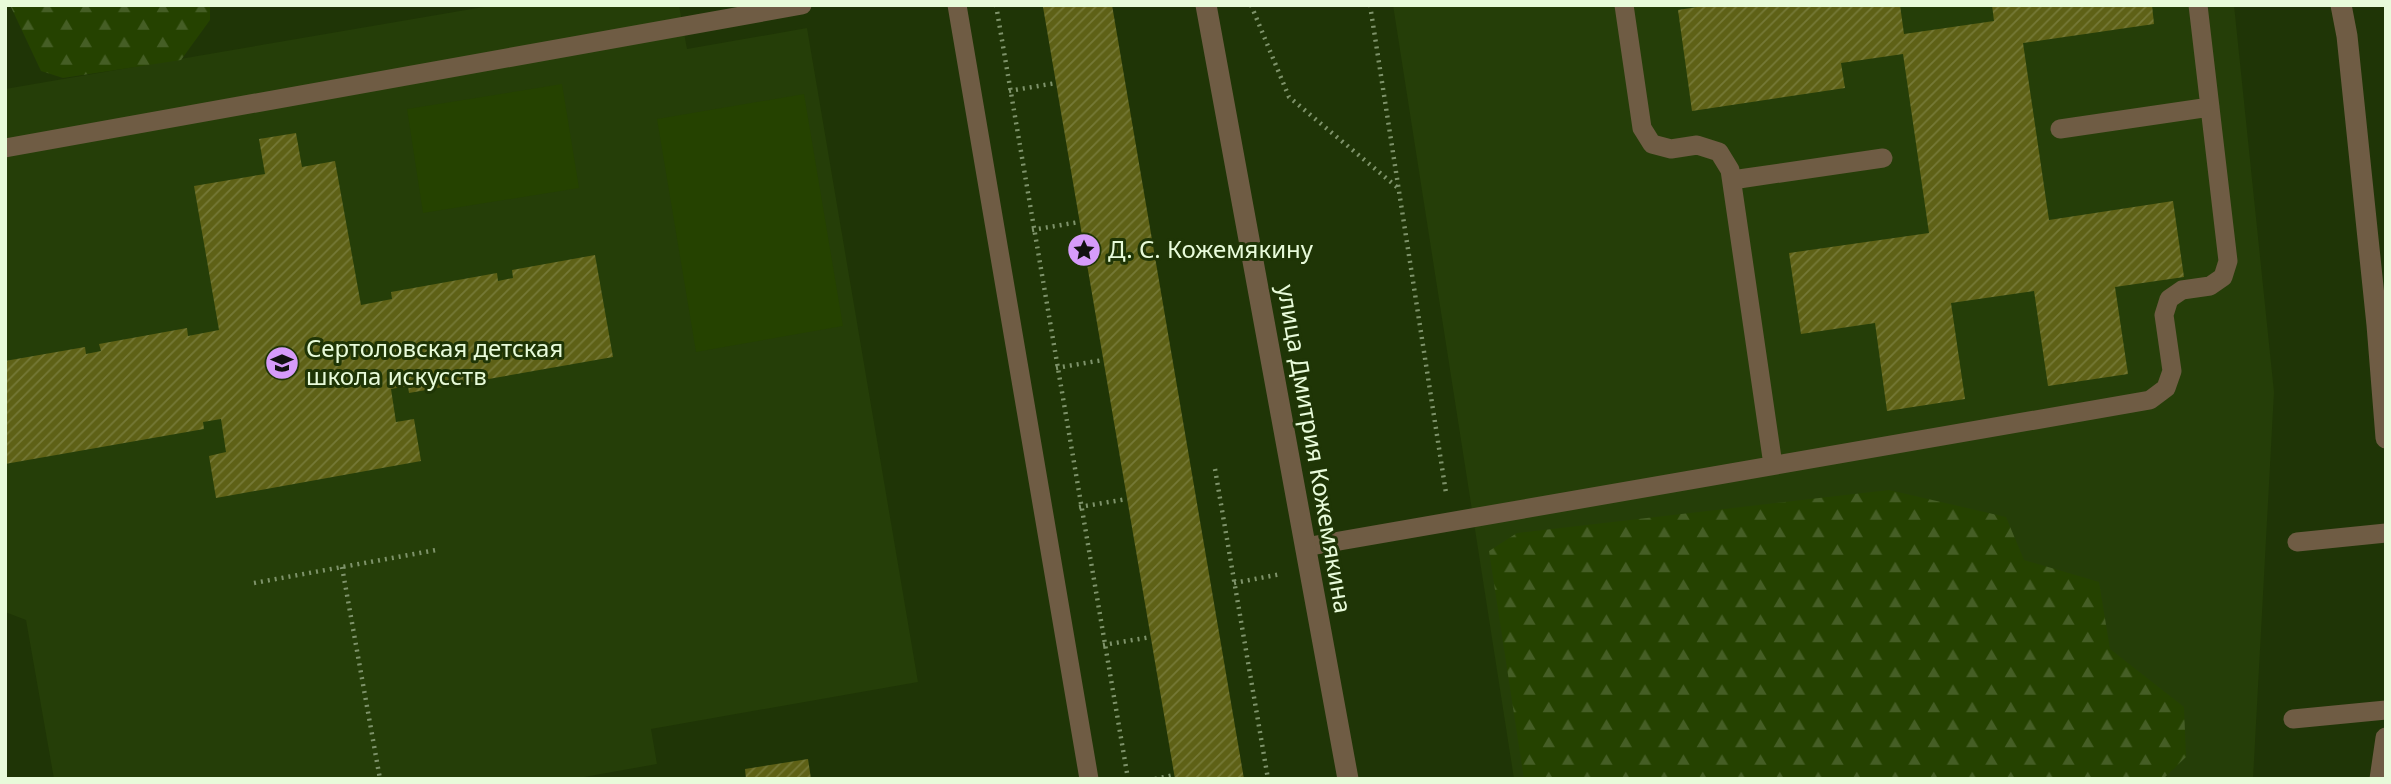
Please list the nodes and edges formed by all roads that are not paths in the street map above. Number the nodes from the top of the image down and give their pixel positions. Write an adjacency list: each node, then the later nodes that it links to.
1 (802, 5): 9 (lane)
2 (957, 5): 20 (lane)
3 (1206, 5): 16 (street, улица Дмитрия Кожемякина)
4 (1624, 5): 11 (lane)
5 (2198, 5): 7 (lane)
6 (2341, 5): 12 (street)
7 (2210, 107): 8 (lane); 13 (lane)
8 (2060, 129)
9 (5, 148)
10 (1883, 158): 11 (lane)
11 (1732, 180): 13 (lane)
12 (2386, 438)
13 (1773, 465): 16 (lane)
14 (2386, 533): 15 (lane)
15 (2297, 542)
16 (1305, 547): 21 (street, улица Дмитрия Кожемякина)
17 (2386, 710): 18 (lane)
18 (2293, 719)
19 (2386, 738): 22 (street)
20 (1089, 779)
21 (1348, 779)
22 (2380, 779)

